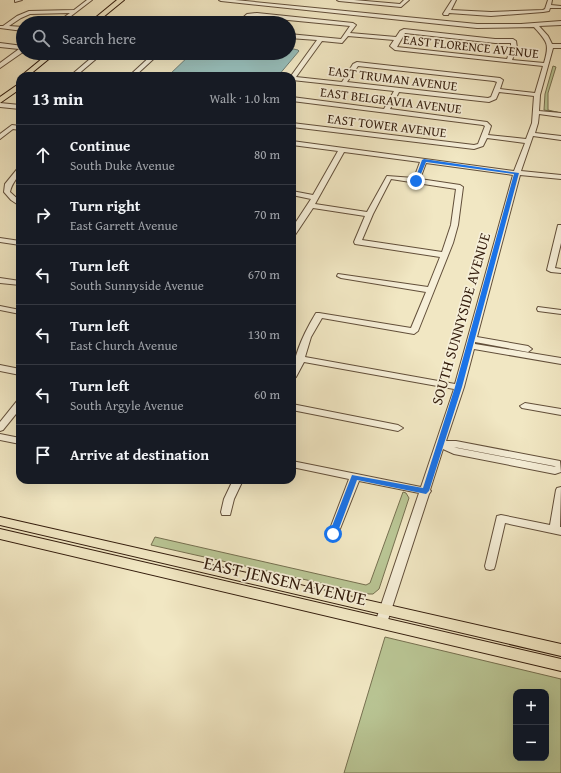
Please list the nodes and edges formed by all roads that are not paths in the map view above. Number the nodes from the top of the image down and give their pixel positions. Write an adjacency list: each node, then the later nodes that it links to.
1 (90, 0): 13 (street)
2 (121, 0): 15 (main road)
3 (128, 0): 19 (main road)
4 (221, 0): 9 (street)
5 (339, 0): 6 (street)
6 (407, 0)
7 (454, 0): 14 (street)
8 (550, 0): 11 (street)
9 (262, 2): 12 (street)
10 (561, 7): 11 (street)
11 (547, 8): 14 (street)
12 (316, 10): 24 (street); 25 (street)
13 (74, 11): 16 (street); 17 (street)
14 (448, 11): 25 (street)
15 (104, 14): 18 (main road)
16 (21, 16)
17 (68, 16)
18 (101, 16)
19 (108, 16)
20 (248, 16): 21 (street)
21 (261, 16)
22 (16, 19): 28 (street)
23 (296, 19): 24 (street)
24 (308, 20): 30 (street)
25 (442, 22): 27 (street)
26 (561, 23): 27 (street)
27 (535, 26): 35 (street)
28 (2, 27): 29 (street)
29 (16, 28)
30 (348, 34): 32 (street); 33 (street)
31 (296, 37): 33 (street)
32 (397, 39): 43 (street, EAST FLORENCE AVENUE); 43 (street)
33 (320, 40): 50 (street)
34 (0, 45): 37 (street)
35 (550, 46): 36 (street); 44 (street, SOUTH SUNNYSIDE AVENUE)
36 (561, 46)
37 (16, 48)
38 (16, 54): 45 (street)
39 (44, 60): 46 (main road)
40 (52, 60): 47 (main road)
41 (92, 60): 48 (street)
42 (149, 60): 49 (street)
43 (509, 61): 44 (street, EAST FLORENCE AVENUE)
44 (546, 65): 58 (street, SOUTH SUNNYSIDE AVENUE)
45 (0, 66)
46 (29, 72)
47 (37, 72)
48 (78, 72)
49 (136, 72)
50 (296, 73)
51 (296, 78): 53 (street, EAST TRUMAN AVENUE)
52 (16, 82): 57 (main road)
53 (344, 83): 55 (street, EAST TRUMAN AVENUE); 56 (street)
54 (16, 88): 60 (main road)
55 (398, 89): 56 (street, EAST TRUMAN AVENUE); 63 (street)
56 (496, 90): 58 (street)
57 (0, 94)
58 (537, 95): 64 (street, SOUTH SUNNYSIDE AVENUE)
59 (296, 100): 63 (street, EAST BELGRAVIA AVENUE)
60 (0, 101)
61 (0, 105): 62 (street)
62 (16, 107)
63 (386, 111): 69 (street, EAST BELGRAVIA AVENUE)
64 (536, 112): 65 (street); 68 (street, SOUTH SUNNYSIDE AVENUE)
65 (561, 115)
66 (296, 126): 69 (street, EAST TOWER AVENUE)
67 (16, 128): 70 (street)
68 (531, 134): 71 (street); 72 (street, SOUTH SUNNYSIDE AVENUE)
69 (484, 136): 72 (street)
70 (0, 137)
71 (561, 138)
72 (528, 141): 76 (street, SOUTH SUNNYSIDE AVENUE)
73 (296, 144): 74 (street)
74 (342, 150): 75 (street); 84 (street)
75 (424, 160): 76 (street); 79 (street)
76 (517, 173): 78 (street); 80 (street); 103 (street, SOUTH SUNNYSIDE AVENUE)
77 (16, 174): 82 (street)
78 (561, 177)
79 (416, 181): 87 (street); 93 (street)
80 (561, 181)
81 (0, 184): 82 (street)
82 (8, 184): 85 (street)
83 (296, 194): 84 (street)
84 (314, 197): 86 (street)
85 (16, 199)
86 (311, 206): 87 (street); 88 (street)
87 (369, 214): 93 (street)
88 (296, 222)
89 (561, 227): 90 (street)
90 (560, 235): 94 (street)
91 (0, 240): 92 (street)
92 (16, 242)
93 (444, 254): 98 (street)
94 (561, 271)
95 (342, 276): 98 (street)
96 (1, 280): 97 (street)
97 (16, 282)
98 (430, 290): 105 (street)
99 (0, 308): 101 (street)
100 (541, 309): 102 (street)
101 (16, 311)
102 (561, 312)
103 (471, 342): 104 (street); 106 (street); 110 (street, SOUTH SUNNYSIDE AVENUE)
104 (561, 355)
105 (301, 359): 108 (street); 110 (street)
106 (561, 361)
107 (0, 368): 109 (street)
108 (296, 369)
109 (16, 371)
110 (459, 387): 119 (street, SOUTH SUNNYSIDE AVENUE)
111 (525, 406): 114 (street)
112 (16, 408): 115 (street)
113 (296, 408): 116 (street)
114 (561, 412)
115 (0, 428)
116 (398, 428)
117 (0, 437): 118 (street)
118 (16, 440)
119 (440, 444): 121 (street); 122 (street); 126 (street, SOUTH SUNNYSIDE AVENUE)
120 (296, 465): 123 (street)
121 (561, 466)
122 (561, 469)
123 (355, 477): 126 (street); 131 (street)
124 (236, 484): 127 (street)
125 (561, 490): 129 (street)
126 (426, 491): 133 (street, SOUTH SUNNYSIDE AVENUE)
127 (226, 512)
128 (0, 520): 133 (main road, EAST JENSEN AVENUE)
129 (557, 531): 132 (street)
130 (0, 534): 133 (main road, EAST JENSEN AVENUE)
131 (333, 534)
132 (490, 566)
133 (384, 616): 134 (main road, EAST JENSEN AVENUE); 135 (main road, EAST JENSEN AVENUE)
134 (561, 650)
135 (561, 665)

